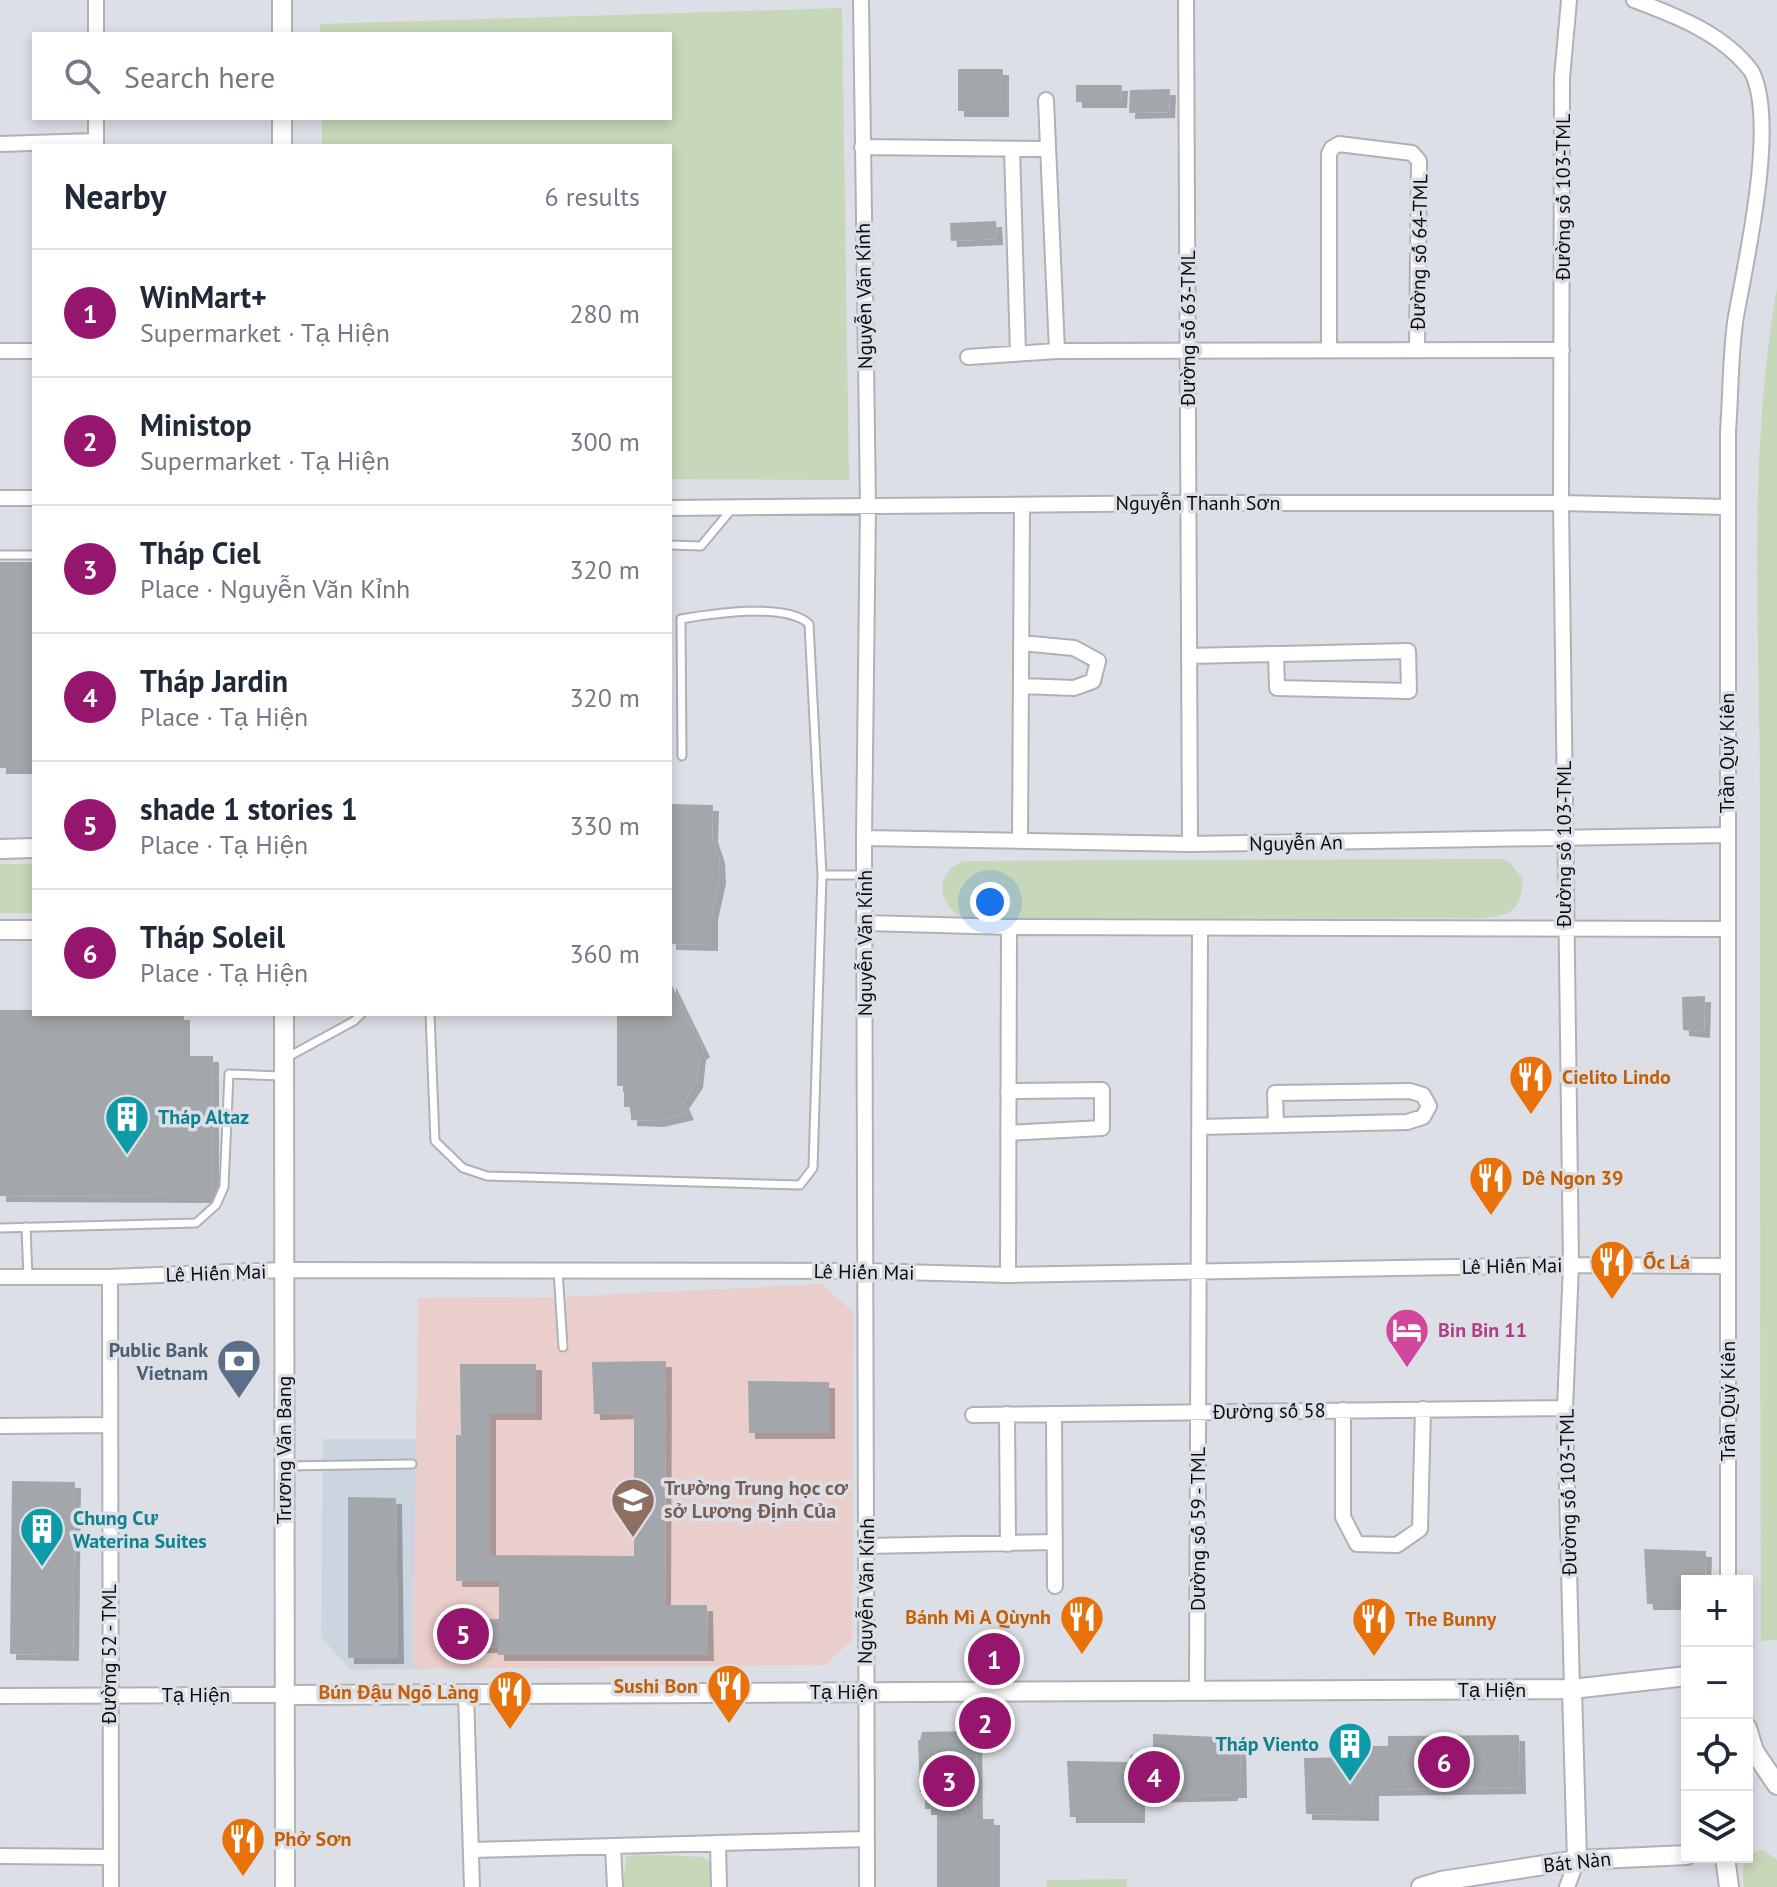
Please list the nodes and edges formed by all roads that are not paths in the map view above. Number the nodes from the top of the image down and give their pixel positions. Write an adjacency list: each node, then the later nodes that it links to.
1 (96, 0): 7 (street)
2 (282, 0): 8 (street)
3 (861, 0): 15 (street, Nguyễn Văn Kỉnh)
4 (1186, 0): 24 (street, Đường số 63-TML)
5 (1569, 0): 20 (street, Đường số 103-TML)
6 (1634, 0): 33 (street, Trần Quý Kiên)
7 (96, 32)
8 (282, 32)
9 (1046, 100): 17 (street)
10 (96, 120): 13 (street)
11 (282, 120): 14 (street)
12 (0, 144): 13 (street)
13 (96, 144)
14 (282, 144)
15 (862, 147): 16 (street); 32 (street, Nguyễn Văn Kỉnh)
16 (1012, 149): 17 (street); 25 (street)
17 (1046, 149): 23 (street)
18 (1329, 350): 19 (street, Đường số 64-TML); 19 (street, Đường số 64-TML); 24 (street, Đường số 64-TML)
19 (1417, 350): 20 (street, Đường số 64-TML)
20 (1562, 350): 30 (street, Đường số 103-TML)
21 (0, 351): 22 (street)
22 (32, 351)
23 (1057, 351): 24 (street, Đường số 64-TML); 25 (street, Đường số 64-TML)
24 (1188, 352): 29 (street, Đường số 63-TML)
25 (1018, 353): 26 (street, Đường số 64-TML)
26 (968, 357)
27 (0, 498): 28 (street)
28 (32, 498)
29 (1189, 503): 30 (street, Nguyễn Thanh Sơn); 31 (street, Nguyễn Thanh Sơn); 41 (street, Đường số 63-TML)
30 (1561, 503): 33 (street, Nguyễn Thanh Sơn); 46 (street, Đường số 103-TML)
31 (1022, 505): 32 (street, Nguyễn Thanh Sơn); 39 (street)
32 (868, 506): 35 (street, Nguyễn Thanh Sơn); 45 (street, Nguyễn Văn Kỉnh)
33 (1726, 507): 44 (street, Trần Quý Kiên)
34 (672, 508): 35 (street, Nguyễn Thanh Sơn)
35 (732, 508): 36 (lane)
36 (672, 545)
37 (0, 555): 38 (lane)
38 (32, 555)
39 (1021, 643): 42 (street); 42 (street)
40 (1276, 654): 40 (street); 41 (street)
41 (1189, 656): 48 (street, Đường số 63-TML)
42 (1021, 686): 47 (street)
43 (682, 756): 51 (lane)
44 (1727, 835): 46 (street, Nguyễn An); 56 (street, Trần Quý Kiên)
45 (864, 838): 47 (street, Nguyễn An); 52 (street, Nguyễn Văn Kỉnh)
46 (1565, 838): 48 (street, Nguyễn An); 59 (street, Đường số 103-TML)
47 (1020, 840): 48 (street, Nguyễn An)
48 (1190, 844)
49 (32, 848): 50 (street)
50 (0, 849)
51 (822, 875): 52 (lane); 62 (lane)
52 (865, 875): 53 (street, Nguyễn Văn Kỉnh)
53 (866, 923): 54 (street); 74 (street, Nguyễn Văn Kỉnh)
54 (1009, 927): 55 (street); 64 (street)
55 (1200, 928): 59 (street); 66 (street, Dường số 59 - TML)
56 (1727, 929): 59 (street); 71 (street, Trần Quý Kiên)
57 (0, 930): 58 (street)
58 (32, 930)
59 (1564, 930): 70 (street, Đường số 103-TML)
60 (284, 1016): 63 (street, Trương Văn Bang)
61 (359, 1016): 63 (lane)
62 (430, 1016)
63 (284, 1068): 68 (lane); 72 (street, Trương Văn Bang)
64 (1008, 1091): 67 (street); 67 (street)
65 (1276, 1125): 65 (street); 66 (street)
66 (1200, 1127): 75 (street, Dường số 59 - TML)
67 (1008, 1133): 76 (street)
68 (26, 1227): 69 (lane); 78 (lane)
69 (0, 1228)
70 (1571, 1265): 71 (street, Lê Hiến Mai); 75 (street, Lê Hiến Mai); 81 (street, Đường số 103-TML)
71 (1728, 1266): 95 (street, Trần Quý Kiên)
72 (284, 1270): 73 (street, Lê Hiến Mai); 79 (street, Lê Hiến Mai); 91 (street, Trương Văn Bang)
73 (558, 1271): 74 (street, Lê Hiến Mai); 80 (lane)
74 (865, 1271): 76 (street, Lê Hiến Mai); 94 (street, Nguyễn Văn Kỉnh)
75 (1199, 1272): 76 (street, Lê Hiến Mai); 84 (street, Dường số 59 - TML)
76 (1008, 1275)
77 (0, 1277): 78 (street, Lê Hiến Mai)
78 (28, 1277): 79 (street, Lê Hiến Mai)
79 (110, 1277): 88 (street, Đường 52 - TML)
80 (563, 1347)
81 (1565, 1408): 82 (street, Đường số 58); 98 (street, Đường số 103-TML)
82 (1423, 1409): 83 (street, Đường số 58); 83 (street)
83 (1343, 1410): 84 (street, Đường số 58)
84 (1198, 1412): 86 (street, Đường số 58); 99 (street, Dường số 59 - TML)
85 (1007, 1414): 86 (street, Đường số 58); 87 (street, Đường số 58); 93 (street)
86 (1054, 1414): 92 (street)
87 (973, 1415)
88 (110, 1425): 89 (street); 102 (street, Đường 52 - TML)
89 (0, 1426)
90 (412, 1464): 91 (lane)
91 (284, 1466): 103 (street, Trương Văn Bang)
92 (1055, 1542): 93 (street); 96 (street)
93 (1008, 1544): 94 (street)
94 (867, 1546): 100 (street, Nguyễn Văn Kỉnh)
95 (1728, 1575)
96 (1055, 1586)
97 (1681, 1677): 98 (street, Tạ Hiện)
98 (1572, 1689): 99 (street, Tạ Hiện); 114 (street)
99 (1197, 1691): 100 (street, Tạ Hiện)
100 (864, 1692): 101 (street, Tạ Hiện); 107 (street, Nguyễn Văn Kỉnh)
101 (466, 1694): 103 (street, Tạ Hiện); 110 (street)
102 (109, 1695): 103 (street, Tạ Hiện); 104 (street, Tạ Hiện); 113 (street, Đường 52 - TML)
103 (285, 1695): 117 (street, Trương Văn Bang)
104 (0, 1696)
105 (1753, 1758): 106 (street)
106 (1777, 1785)
107 (866, 1839): 108 (street); 121 (street, Nguyễn Văn Kỉnh)
108 (718, 1843): 109 (street); 120 (street)
109 (613, 1846): 110 (street); 119 (street)
110 (471, 1850): 118 (street)
111 (1681, 1855): 114 (street, Bát Nàn)
112 (0, 1856): 113 (street)
113 (110, 1857): 116 (street, Đường 52 - TML)
114 (1577, 1860): 122 (street, Bát Nàn); 123 (street)
115 (1726, 1863): 124 (street)
116 (111, 1887)
117 (285, 1887)
118 (472, 1887)
119 (615, 1887)
120 (719, 1887)
121 (867, 1887)
122 (1421, 1887)
123 (1567, 1887)
124 (1729, 1887)

